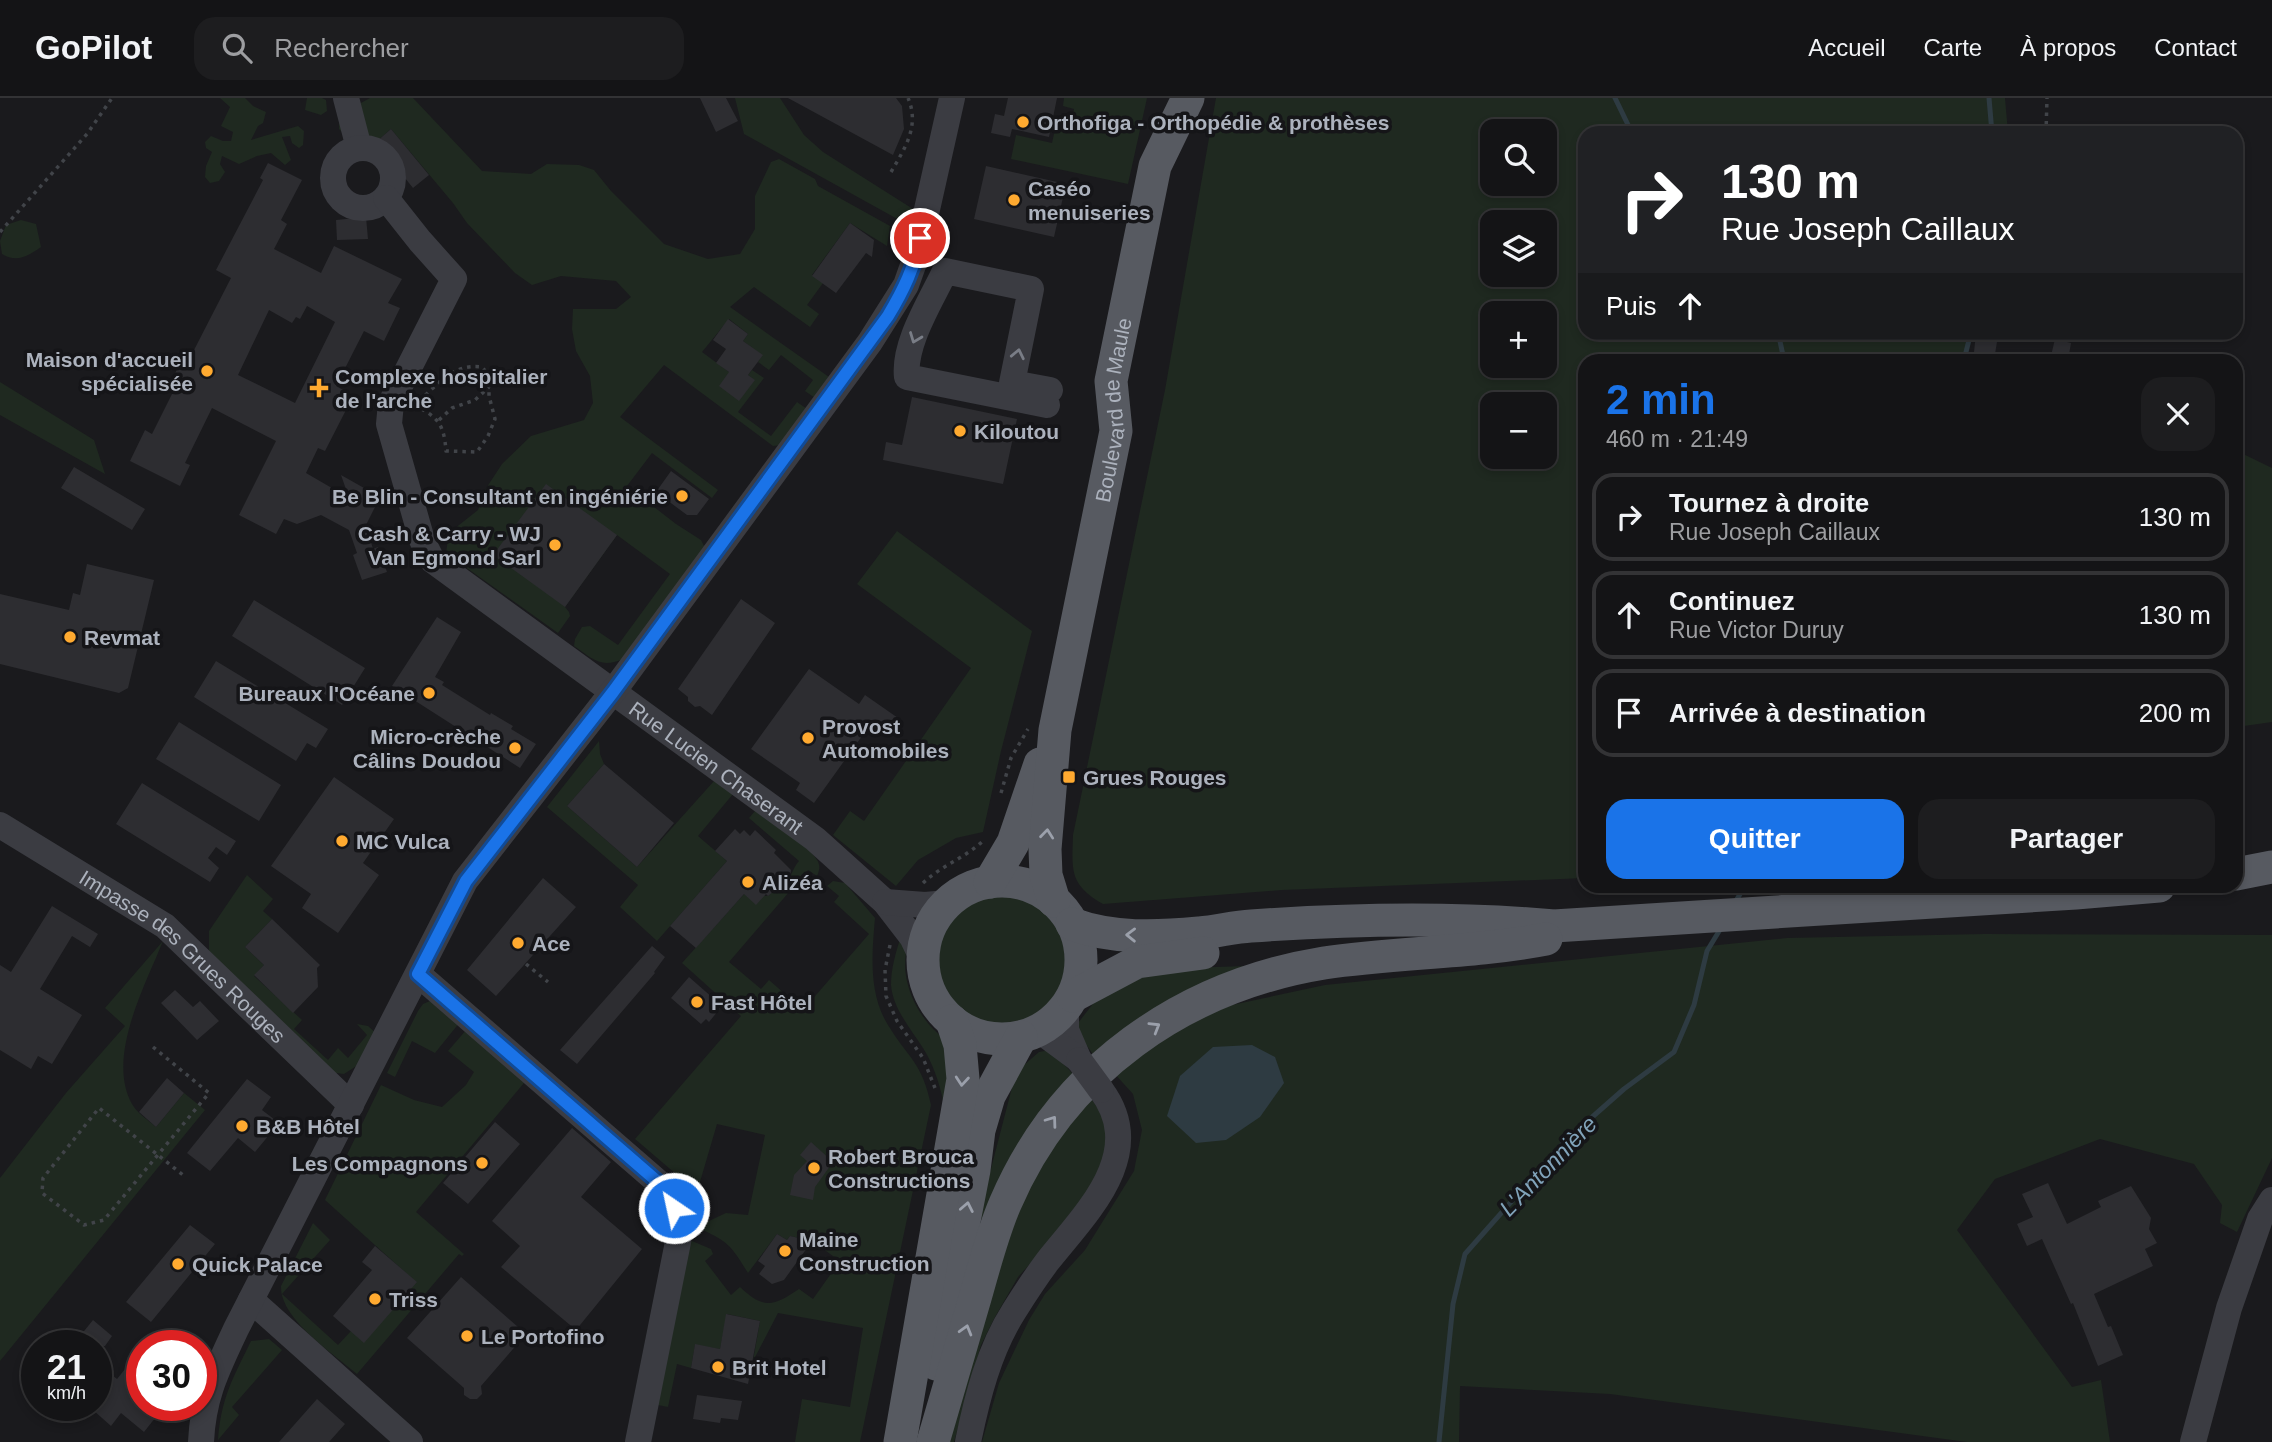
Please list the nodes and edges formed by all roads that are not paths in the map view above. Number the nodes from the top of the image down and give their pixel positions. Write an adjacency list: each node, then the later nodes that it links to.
1 (346, 98): 4 (street)
2 (951, 98): 7 (street)
3 (1188, 98): 8 (main road, Boulevard de Maule)
4 (359, 148): 5 (street); 5 (street)
5 (386, 198): 7 (street, Rue Lucien Chaserant)
6 (1048, 398): 6 (street, one-way to 6)
7 (613, 692): 15 (street, Rue Lucien Chaserant); 20 (street)
8 (1043, 728): 12 (main road, Boulevard de Maule); 16 (main road, Boulevard de Maule, one-way to 8)
9 (0, 825): 25 (street, Impasse des Grues Rouges)
10 (2272, 867): 11 (main road)
11 (2243, 873)
12 (990, 882): 14 (main road); 16 (main road)
13 (2076, 893): 17 (main road)
14 (947, 903): 15 (street); 19 (main road)
15 (894, 906): 19 (street, Rue Lucien Chaserant)
16 (1063, 912): 18 (main road, one-way to 16); 21 (main road)
17 (1640, 922): 18 (main road); 28 (main road, one-way to 17)
18 (1554, 926): 21 (main road)
19 (923, 960): 22 (main road)
20 (418, 974): 25 (street); 32 (street)
21 (1070, 1001): 23 (main road); 24 (street)
22 (951, 1021): 23 (main road); 33 (main road, one-way to 33)
23 (1028, 1034): 24 (street); 27 (main road, one-way to 23)
24 (1079, 1060): 36 (street, bridge)
25 (351, 1105): 29 (street)
26 (2272, 1200): 37 (street)
27 (958, 1250): 28 (street); 34 (main road)
28 (980, 1282): 35 (main road, one-way to 28)
29 (251, 1300): 30 (street); 31 (street)
30 (201, 1442)
31 (410, 1442)
32 (638, 1442)
33 (900, 1442)
34 (920, 1442)
35 (933, 1442)
36 (968, 1442)
37 (2193, 1442)

